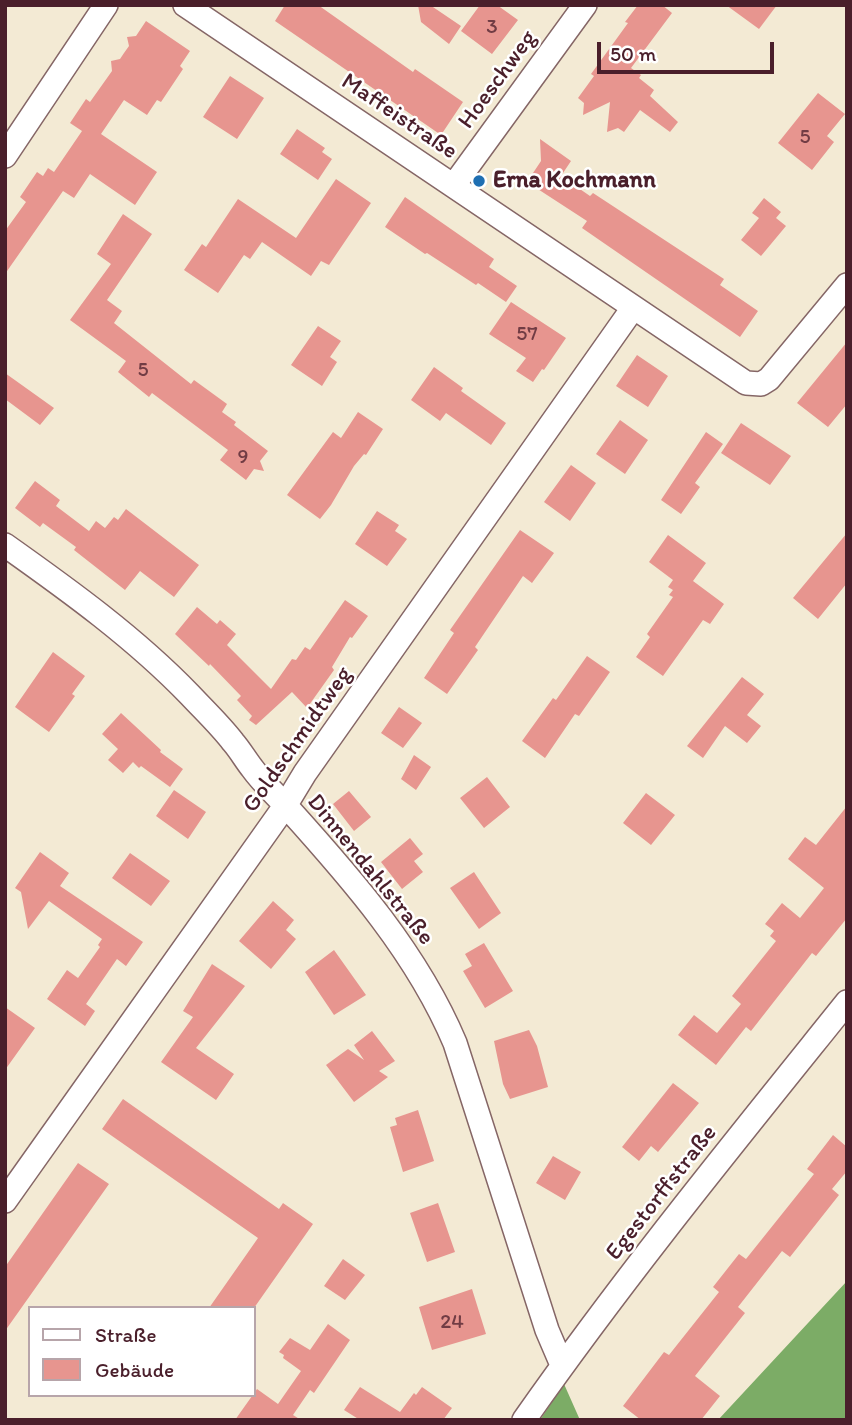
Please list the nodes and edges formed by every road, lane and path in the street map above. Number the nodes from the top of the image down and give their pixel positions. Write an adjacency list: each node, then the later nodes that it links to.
1 (106, 5): 4 (street)
2 (185, 5): 5 (street, Maffeistraße)
3 (585, 5): 5 (street, Hoeschweg)
4 (5, 156)
5 (454, 186): 7 (street, Maffeistraße)
6 (847, 285): 7 (street, Maffeistraße)
7 (633, 308): 9 (street, Goldschmidtweg)
8 (5, 545): 9 (street, Dinnendahlstraße)
9 (285, 806): 11 (street, Goldschmidtweg); 12 (street, Dinnendahlstraße)
10 (847, 1002): 12 (street, Egestorffstraße)
11 (5, 1201)
12 (562, 1365): 13 (street, Egestorffstraße)
13 (524, 1420)

